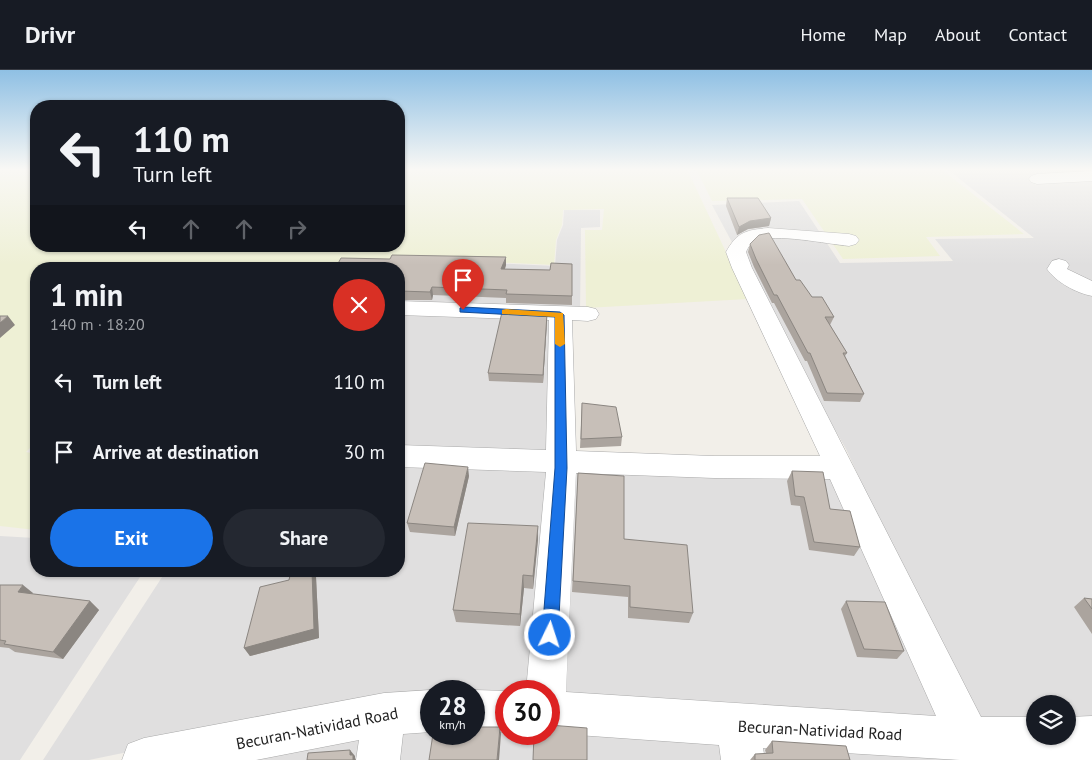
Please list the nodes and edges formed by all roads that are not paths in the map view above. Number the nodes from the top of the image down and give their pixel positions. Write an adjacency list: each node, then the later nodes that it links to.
1 (849, 240): 7 (street)
2 (1059, 265): 3 (street)
3 (1092, 290)
4 (405, 308): 6 (street)
5 (405, 456): 6 (street)
6 (560, 462): 7 (street); 8 (street)
7 (840, 468): 13 (street)
8 (547, 680)
9 (420, 711): 10 (street, Becuran-Natividad Road)
10 (384, 714): 16 (street, Becuran-Natividad Road); 17 (street)
11 (560, 714): 14 (street, Becuran-Natividad Road)
12 (1092, 738): 15 (street, Becuran-Natividad Road)
13 (969, 739): 14 (street, Becuran-Natividad Road); 15 (street, Becuran-Natividad Road)
14 (740, 743)
15 (1031, 750)
16 (144, 760)
17 (378, 760)

